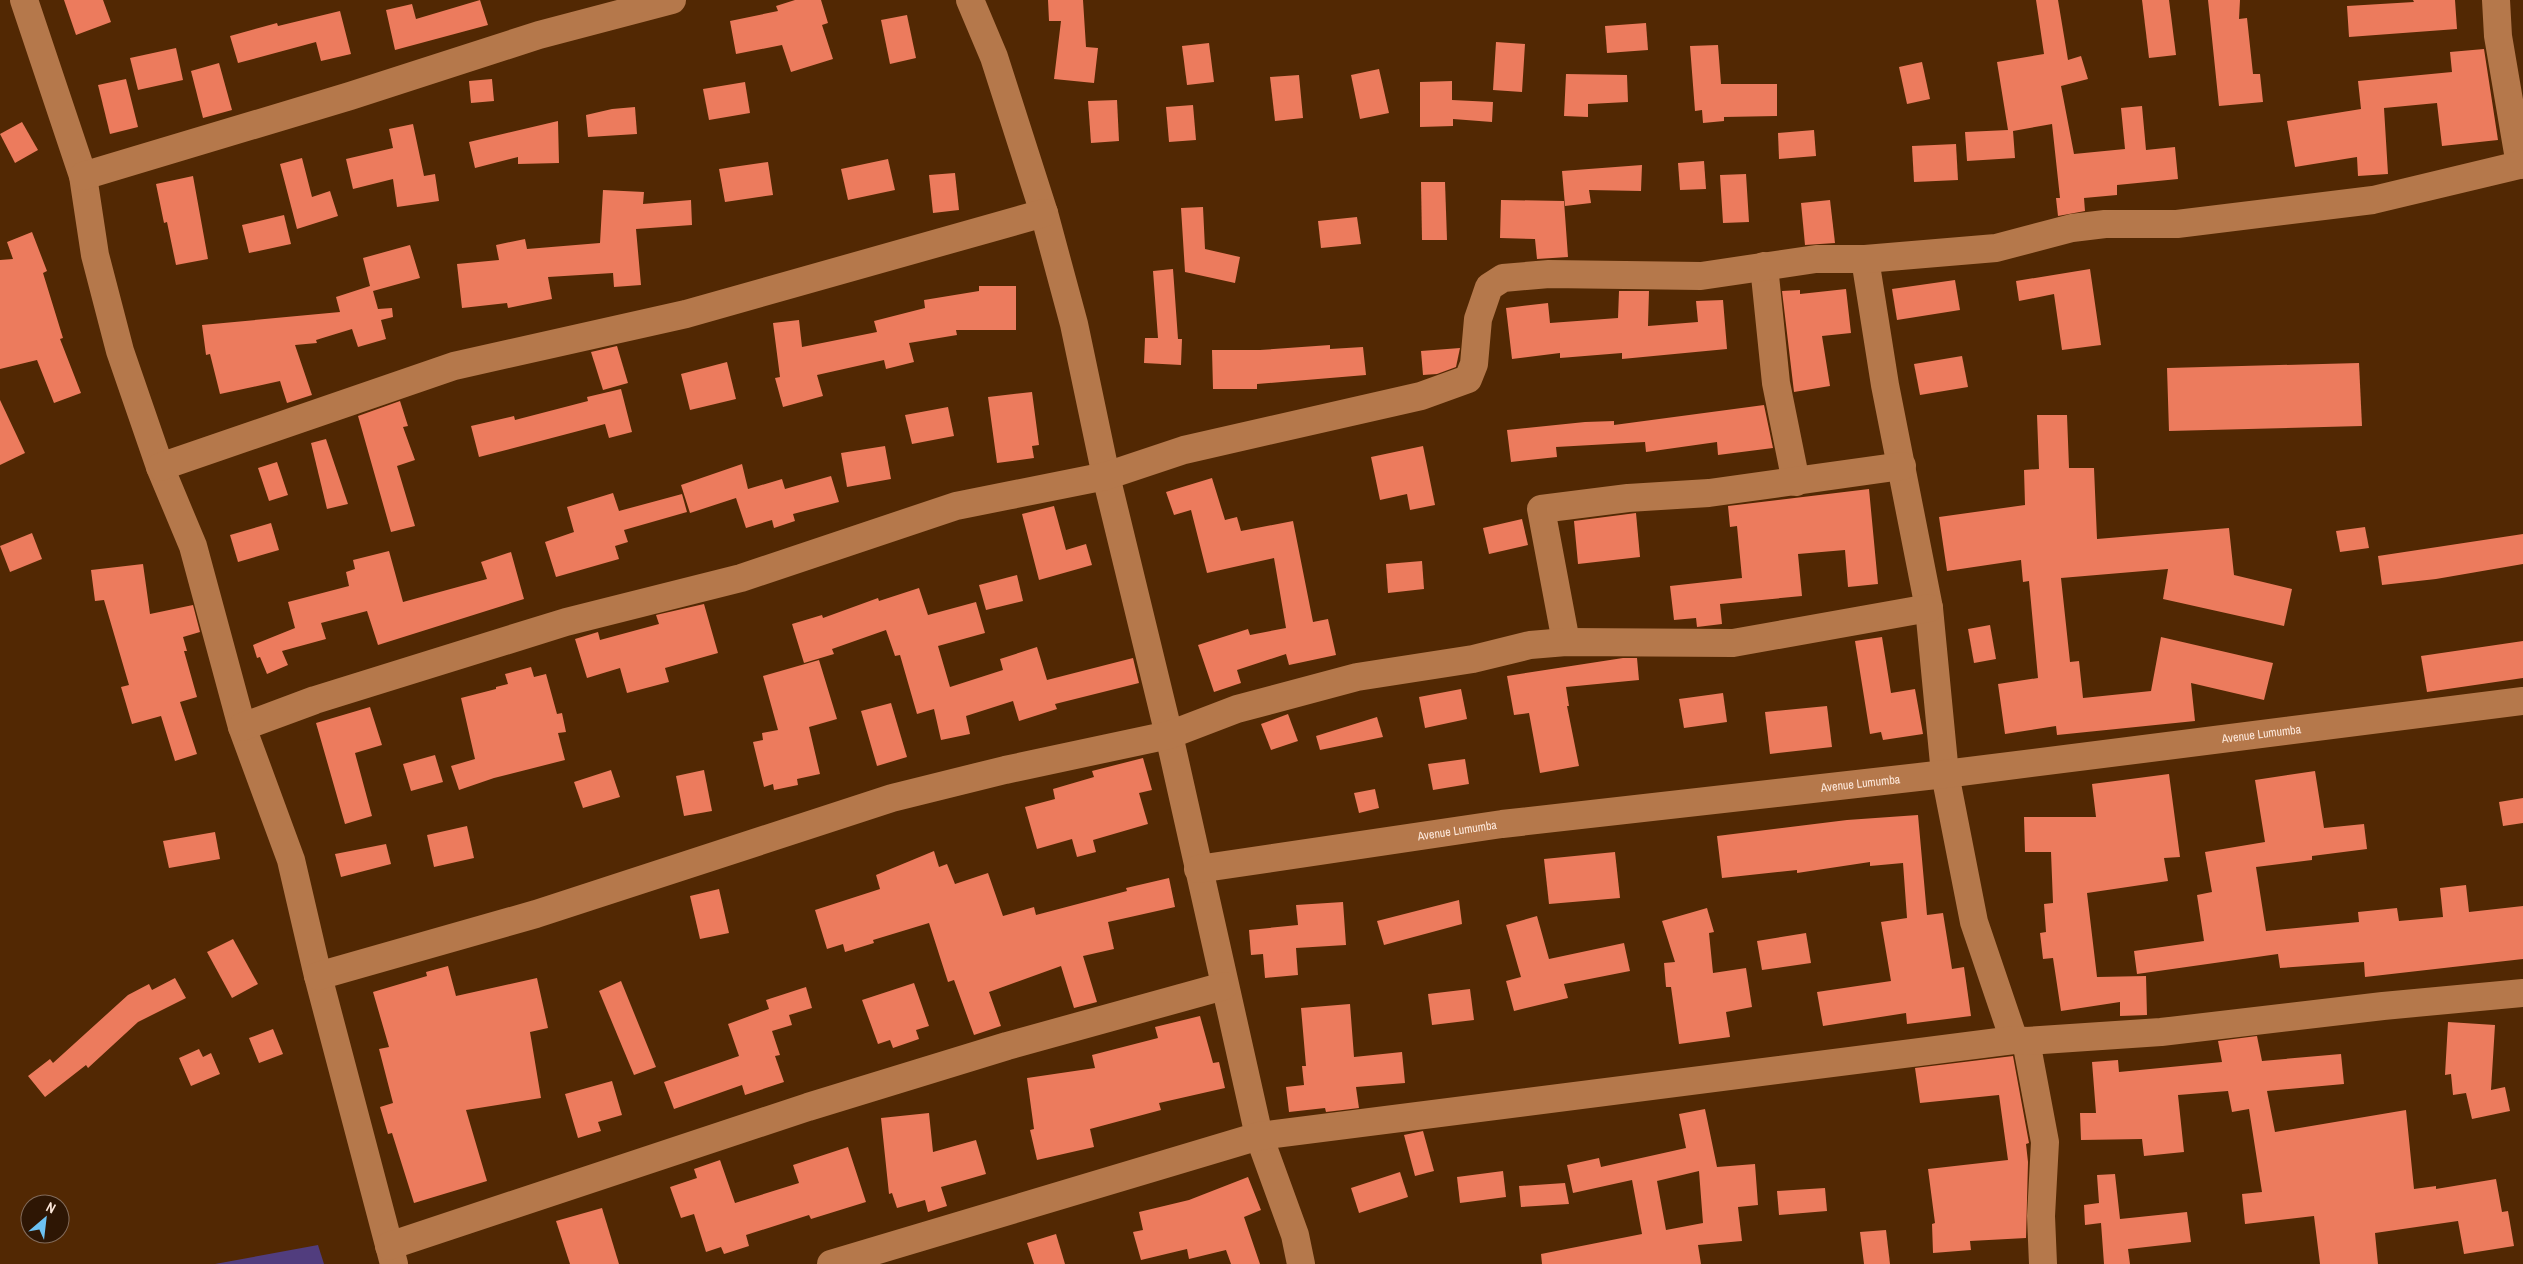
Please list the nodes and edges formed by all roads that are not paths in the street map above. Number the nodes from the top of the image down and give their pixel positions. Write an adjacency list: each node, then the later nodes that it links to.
1 (24, 0): 6 (street)
2 (672, 0): 6 (street)
3 (970, 0): 7 (street)
4 (2496, 0): 5 (street)
5 (2521, 164): 8 (street)
6 (83, 176): 11 (street)
7 (1044, 213): 11 (street); 12 (street)
8 (1865, 259): 9 (street); 10 (street)
9 (1764, 266): 12 (street); 13 (street)
10 (1902, 466): 13 (street); 14 (street)
11 (160, 467): 17 (street)
12 (1106, 476): 17 (street); 18 (street)
13 (1796, 482): 15 (street)
14 (1929, 608): 15 (street); 19 (street)
15 (1566, 642): 18 (street)
16 (2523, 701): 19 (street, Avenue Lumumba)
17 (242, 728): 21 (street)
18 (1170, 735): 20 (street); 21 (street)
19 (1946, 774): 20 (street, Avenue Lumumba); 24 (street)
20 (1198, 869): 22 (street)
21 (318, 976): 26 (street)
22 (1224, 986): 25 (street); 26 (street)
23 (2523, 993): 24 (street)
24 (2020, 1040): 25 (street); 29 (street)
25 (1259, 1136): 27 (street); 28 (street)
26 (392, 1255)
27 (831, 1264)
28 (1301, 1264)
29 (2043, 1264)

